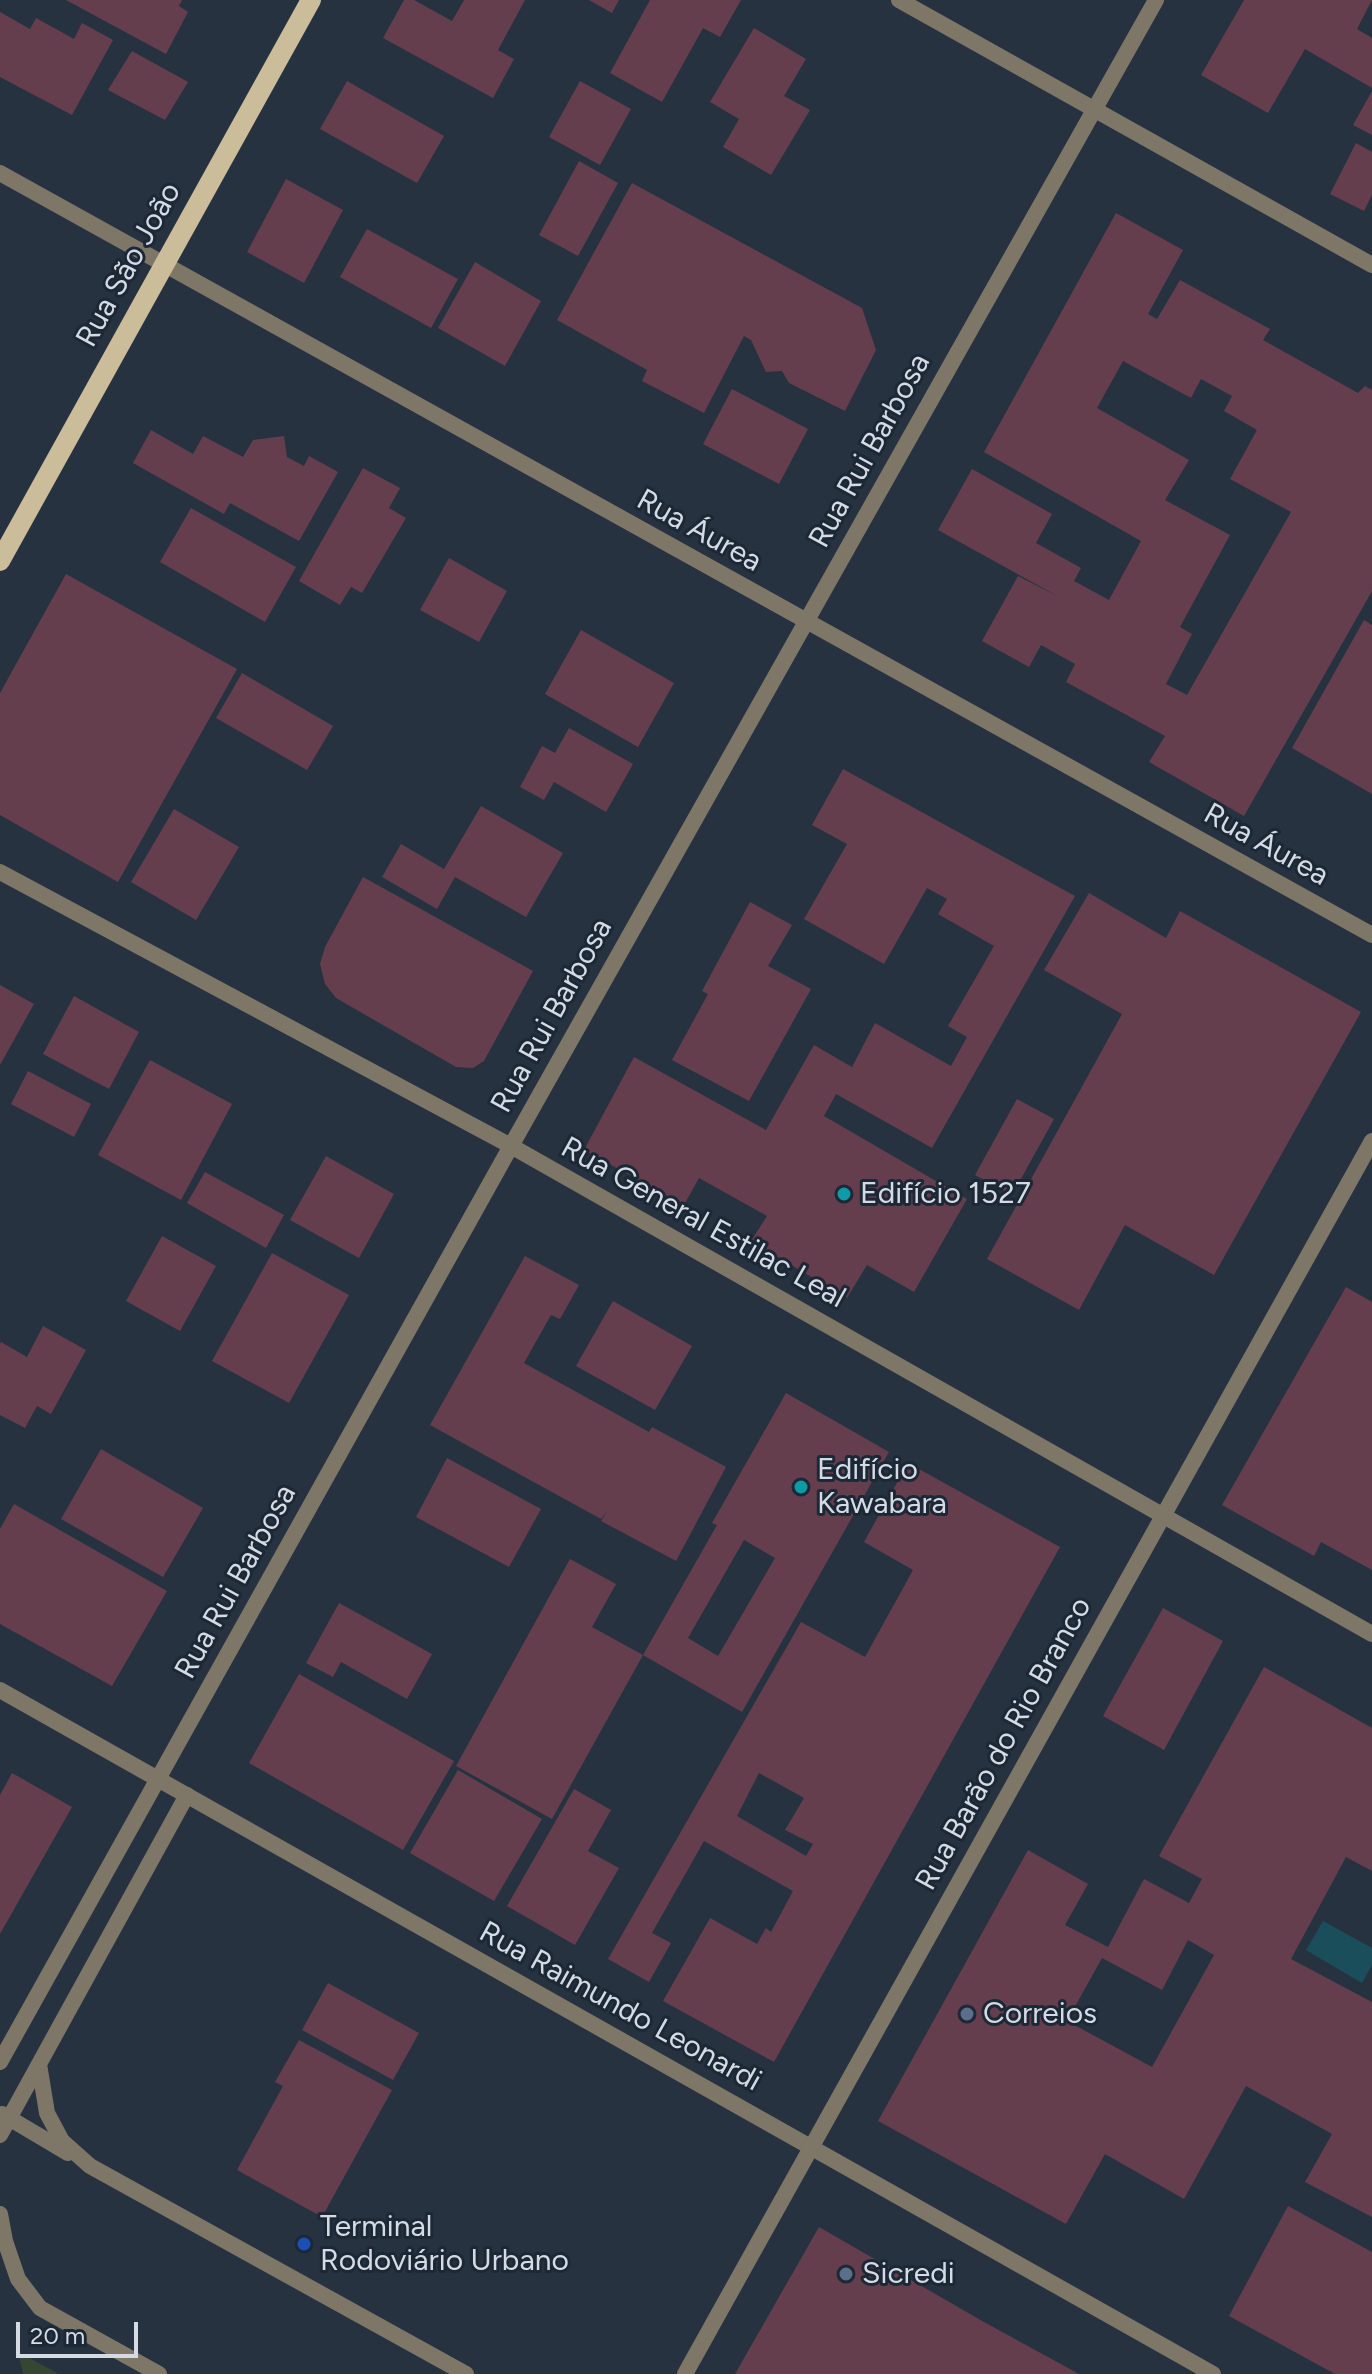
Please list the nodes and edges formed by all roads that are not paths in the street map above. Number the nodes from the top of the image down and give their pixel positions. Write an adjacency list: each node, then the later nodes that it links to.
1 (311, 0): 6 (main road, Rua São João)
2 (899, 0): 4 (street)
3 (1156, 0): 4 (street, Rua Rui Barbosa)
4 (1095, 109): 7 (street); 9 (street, Rua Rui Barbosa)
5 (0, 173): 6 (street, Rua Áurea)
6 (163, 264): 8 (main road, Rua São João); 9 (street, Rua Áurea)
7 (1372, 265)
8 (0, 561)
9 (805, 622): 11 (street, Rua Áurea); 13 (street, Rua Rui Barbosa)
10 (0, 872): 13 (street, Rua General Estilac Leal)
11 (1372, 935)
12 (1372, 1141): 14 (street, Rua Barão do Rio Branco)
13 (511, 1146): 14 (street, Rua General Estilac Leal); 17 (street, Rua Rui Barbosa)
14 (1164, 1515): 15 (street, Rua General Estilac Leal); 23 (street, Rua Barão do Rio Branco)
15 (1372, 1634)
16 (0, 1690): 17 (street, Rua Raimundo Leonardi)
17 (159, 1778): 18 (street, Rua Raimundo Leonardi); 19 (street, Rua Rui Barbosa)
18 (187, 1795): 20 (street); 23 (street, Rua Raimundo Leonardi)
19 (0, 2062)
20 (39, 2064): 21 (street); 24 (street)
21 (4, 2116): 22 (street); 24 (street)
22 (0, 2135)
23 (811, 2147): 28 (street, Rua Barão do Rio Branco); 29 (street, Rua Raimundo Leonardi)
24 (90, 2166): 27 (street)
25 (0, 2214): 26 (street)
26 (159, 2374)
27 (466, 2374)
28 (685, 2374)
29 (1213, 2374)

